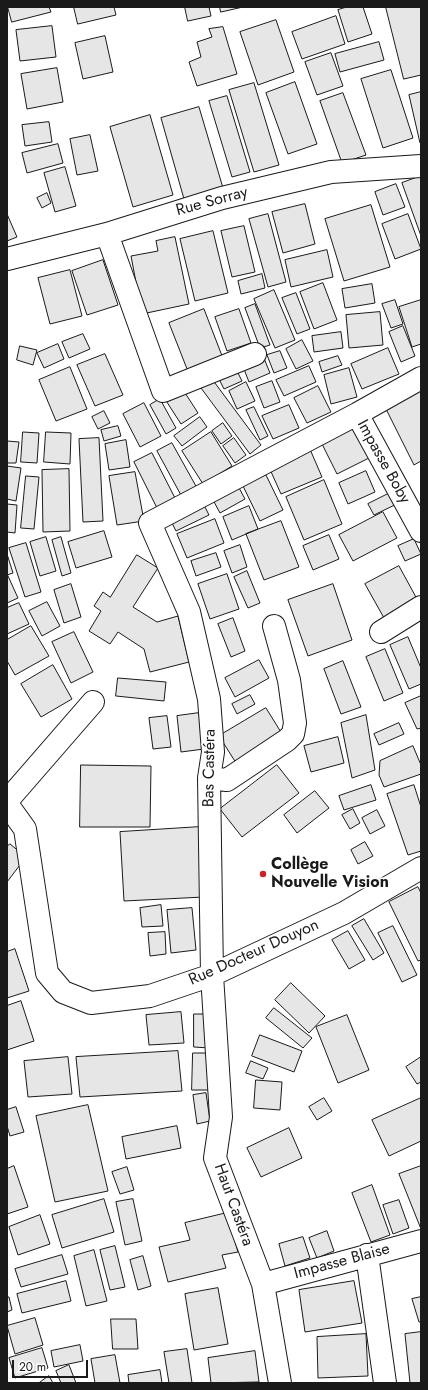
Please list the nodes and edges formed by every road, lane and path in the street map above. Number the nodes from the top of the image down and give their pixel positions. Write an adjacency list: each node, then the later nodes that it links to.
1 (421, 166): 2 (street, Rue Sorray)
2 (107, 234): 3 (street, Rue Sorray); 4 (street)
3 (7, 259)
4 (255, 354)
5 (420, 381): 6 (street)
6 (357, 414): 7 (street, Impasse Boby); 12 (street, Bas Castéra)
7 (421, 531)
8 (421, 607): 10 (street)
9 (274, 626): 12 (street)
10 (381, 632)
11 (93, 702): 13 (street)
12 (209, 778): 16 (street, Bas Castéra)
13 (7, 800)
14 (7, 804): 16 (street, Rue Docteur Douyon)
15 (421, 868): 16 (street, Rue Docteur Douyon)
16 (212, 975): 19 (street, Haut Castéra)
17 (421, 1241): 18 (street, Impasse Blaise)
18 (368, 1255): 19 (street, Impasse Blaise); 21 (street)
19 (263, 1284): 20 (street, Haut Castéra)
20 (280, 1383)
21 (385, 1383)

